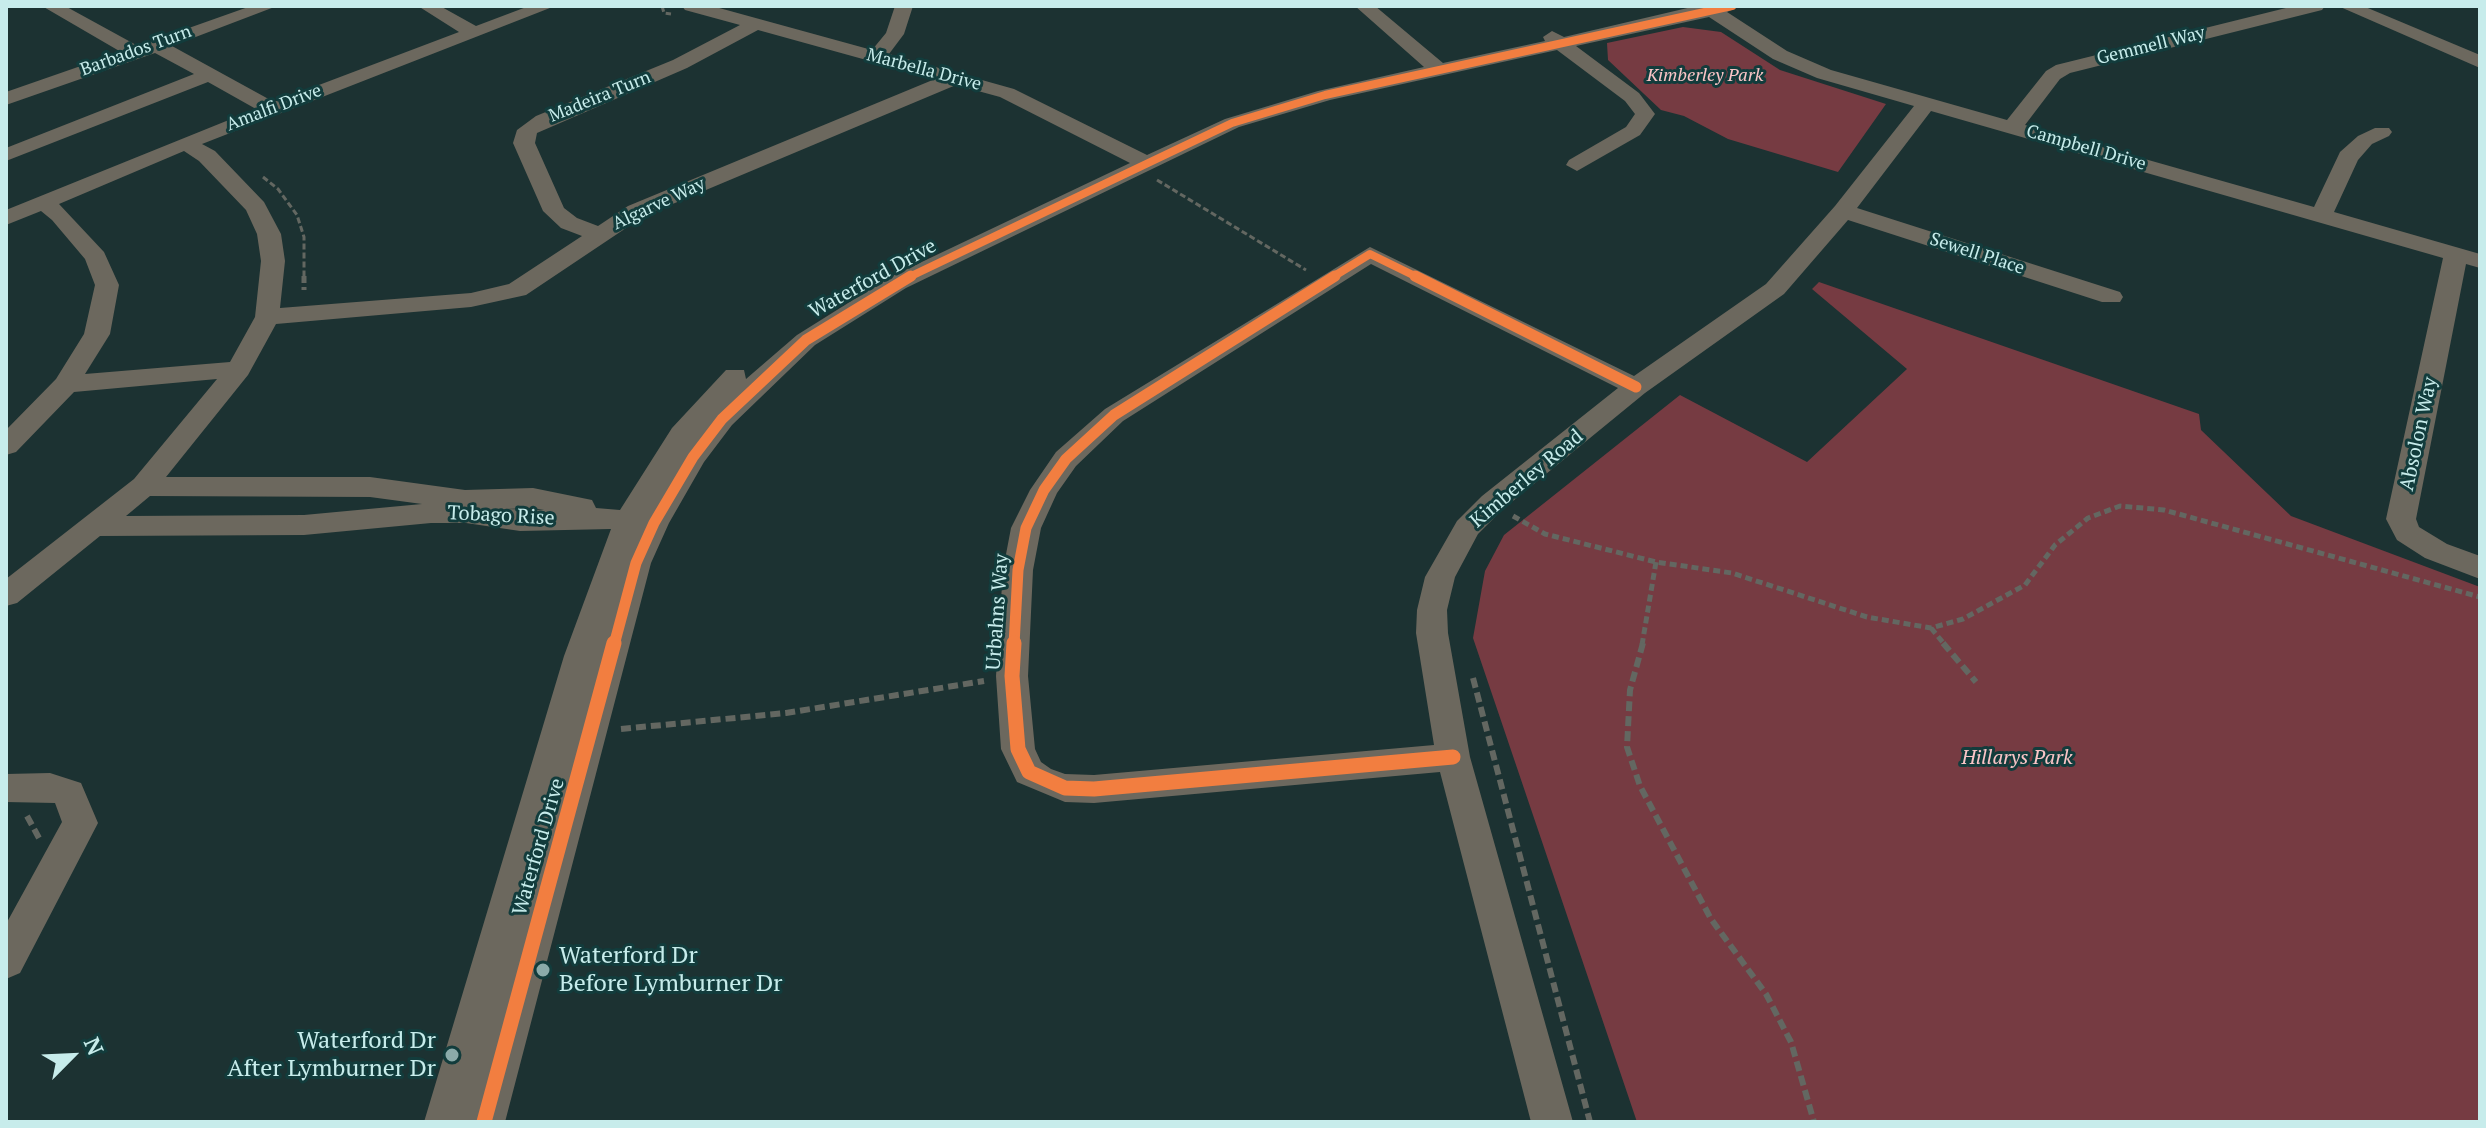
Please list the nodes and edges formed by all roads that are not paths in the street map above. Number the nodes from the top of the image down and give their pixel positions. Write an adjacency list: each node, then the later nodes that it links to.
1 (51, 6): 16 (street)
2 (268, 6): 15 (street, Barbados Turn)
3 (427, 6): 13 (street)
4 (546, 6): 13 (street, Amalfi Drive)
5 (691, 6): 12 (street, Marbella Drive)
6 (904, 6): 17 (street)
7 (1364, 6): 19 (street)
8 (1381, 6): 19 (street)
9 (2316, 6): 25 (street, Gemmell Way)
10 (2347, 6): 18 (street)
11 (1711, 7): 14 (street, Waterford Drive); 23 (street, Campbell Drive)
12 (754, 25): 17 (street, Marbella Drive); 35 (street, Madeira Turn)
13 (474, 33): 24 (street, Amalfi Drive)
14 (1556, 40): 19 (street, Waterford Drive); 30 (street)
15 (154, 44): 16 (street, Barbados Turn); 20 (street)
16 (134, 51): 22 (street, Barbados Turn)
17 (877, 57): 21 (street, Marbella Drive)
18 (2480, 62)
19 (1443, 65): 29 (street, Waterford Drive)
20 (209, 75): 24 (street); 28 (street)
21 (956, 78): 29 (street, Marbella Drive); 35 (street, Algarve Way)
22 (6, 99)
23 (1925, 105): 25 (street, Campbell Drive); 32 (street, Kimberley Road)
24 (271, 109): 27 (street, Amalfi Drive)
25 (2012, 127): 33 (street, Campbell Drive)
26 (2382, 132): 33 (street)
27 (185, 143): 31 (street, Amalfi Drive); 38 (street)
28 (6, 155)
29 (1139, 163): 46 (street, Waterford Drive)
30 (1577, 165)
31 (43, 202): 34 (street, Amalfi Drive); 40 (street)
32 (1843, 211): 37 (street, Sewell Place); 41 (street, Kimberley Road)
33 (2321, 215): 36 (street, Campbell Drive)
34 (6, 218)
35 (597, 234): 38 (street, Algarve Way)
36 (2468, 258): 50 (street, Absolon Way)
37 (2111, 297)
38 (267, 317): 39 (street)
39 (239, 369): 40 (street); 43 (street)
40 (66, 384): 42 (street)
41 (1636, 387): 52 (street, Kimberley Road); 52 (street, Urbahns Way)
42 (6, 446)
43 (144, 486): 45 (street, Tobago Rise); 48 (street)
44 (370, 487): 45 (street, Tobago Rise); 46 (street, Tobago Rise); 47 (street)
45 (207, 489): 49 (street)
46 (646, 513): 47 (street, Tobago Rise); 55 (street, Waterford Drive); 56 (street, Waterford Drive)
47 (348, 522): 49 (street, Tobago Rise)
48 (95, 526): 49 (street, Tobago Rise); 51 (street)
49 (178, 526)
50 (2480, 568)
51 (6, 595)
52 (1453, 757): 57 (street, Kimberley Road)
53 (6, 788): 54 (street)
54 (6, 961)
55 (445, 1122)
56 (484, 1122)
57 (1552, 1122)

